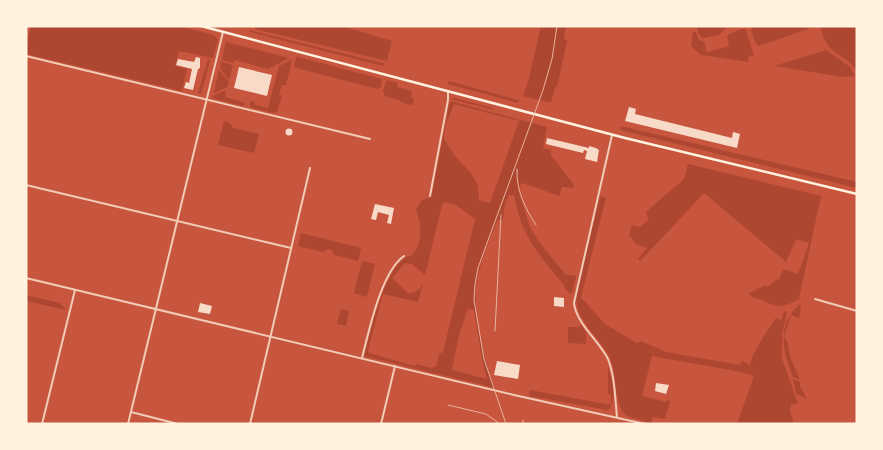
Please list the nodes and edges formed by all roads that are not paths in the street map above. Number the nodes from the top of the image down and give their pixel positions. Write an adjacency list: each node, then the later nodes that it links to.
1 (201, 26): 2 (main road)
2 (223, 32): 4 (main road); 5 (street)
3 (26, 56): 5 (street)
4 (448, 91): 6 (main road); 11 (street)
5 (206, 98): 7 (street); 12 (street)
6 (612, 135): 10 (main road); 24 (street)
7 (370, 139)
8 (310, 168): 13 (street)
9 (26, 185): 12 (street)
10 (857, 194)
11 (430, 196)
12 (177, 221): 13 (street); 18 (street)
13 (291, 248): 20 (street)
14 (404, 256): 21 (street)
15 (26, 278): 16 (street)
16 (75, 290): 18 (street); 25 (street)
17 (815, 300): 19 (street)
18 (155, 309): 20 (street); 23 (street)
19 (857, 311)
20 (270, 336): 21 (street); 28 (street)
21 (362, 358): 22 (street)
22 (396, 366): 24 (street); 29 (street)
23 (131, 412): 26 (street); 27 (street)
24 (617, 417): 30 (street)
25 (42, 424)
26 (128, 424)
27 (178, 424)
28 (250, 424)
29 (381, 424)
30 (645, 424)

